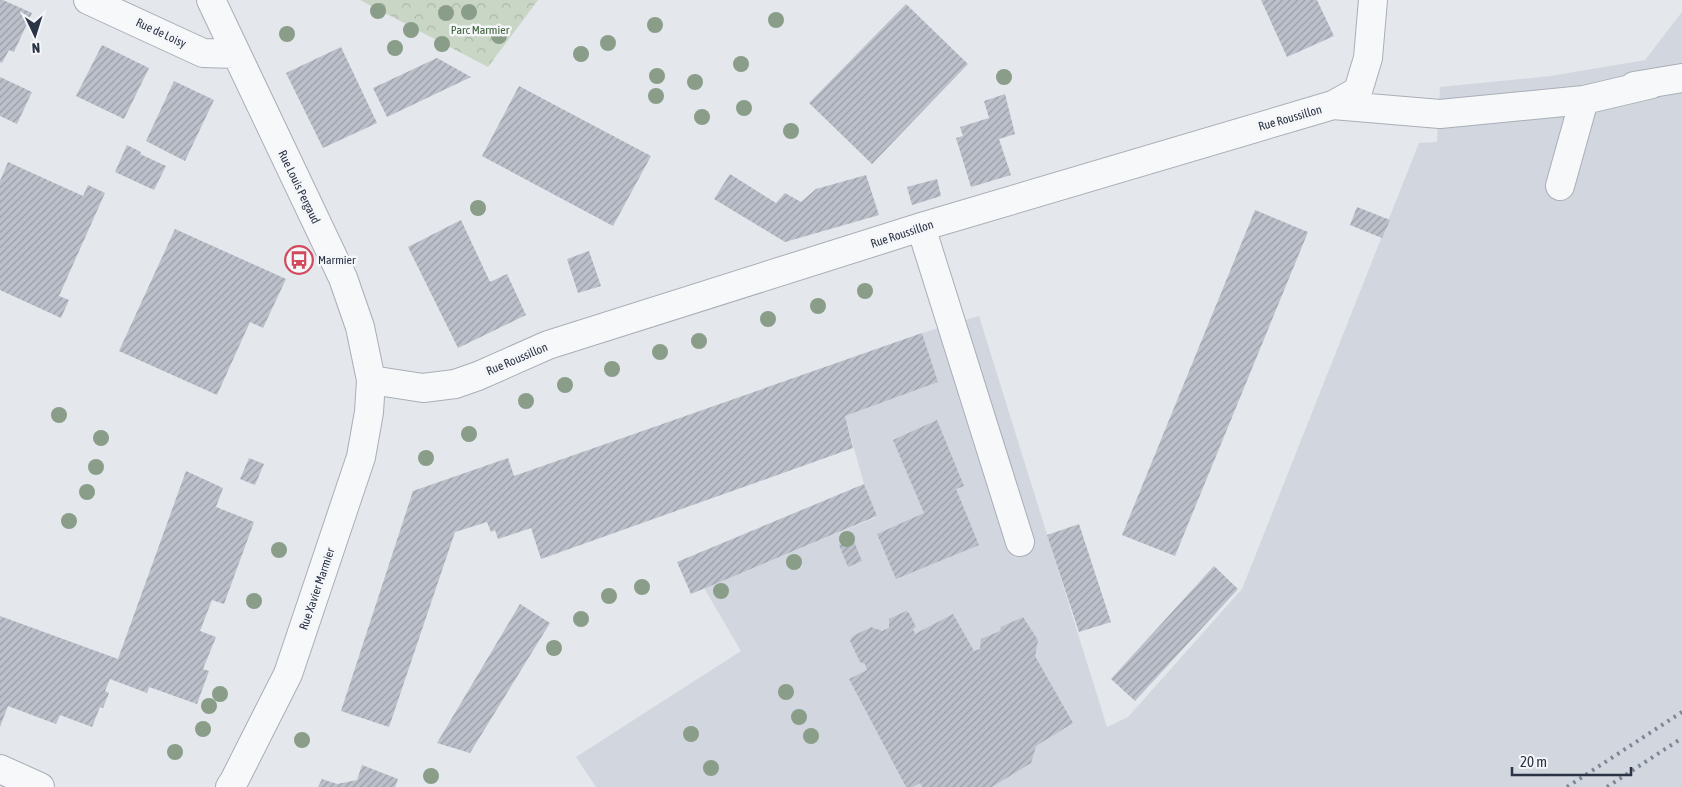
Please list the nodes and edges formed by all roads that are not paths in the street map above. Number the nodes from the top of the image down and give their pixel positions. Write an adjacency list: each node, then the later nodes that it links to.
1 (88, 0): 4 (street, Rue de Loisy)
2 (211, 0): 4 (street, Rue Louis Pergaud)
3 (1373, 0): 8 (street)
4 (236, 54): 12 (street, Rue Louis Pergaud)
5 (1682, 78): 6 (street)
6 (1652, 84): 7 (street); 9 (street)
7 (1584, 100): 9 (street); 10 (street)
8 (1333, 105): 9 (street, Rue Roussillon); 11 (street, Rue Roussillon)
9 (1440, 114)
10 (1560, 186)
11 (920, 227): 12 (street, Rue Roussillon); 13 (street)
12 (371, 380): 16 (street, Rue Xavier Marmier)
13 (1020, 542)
14 (0, 769): 15 (street)
15 (40, 787)
16 (230, 787)

